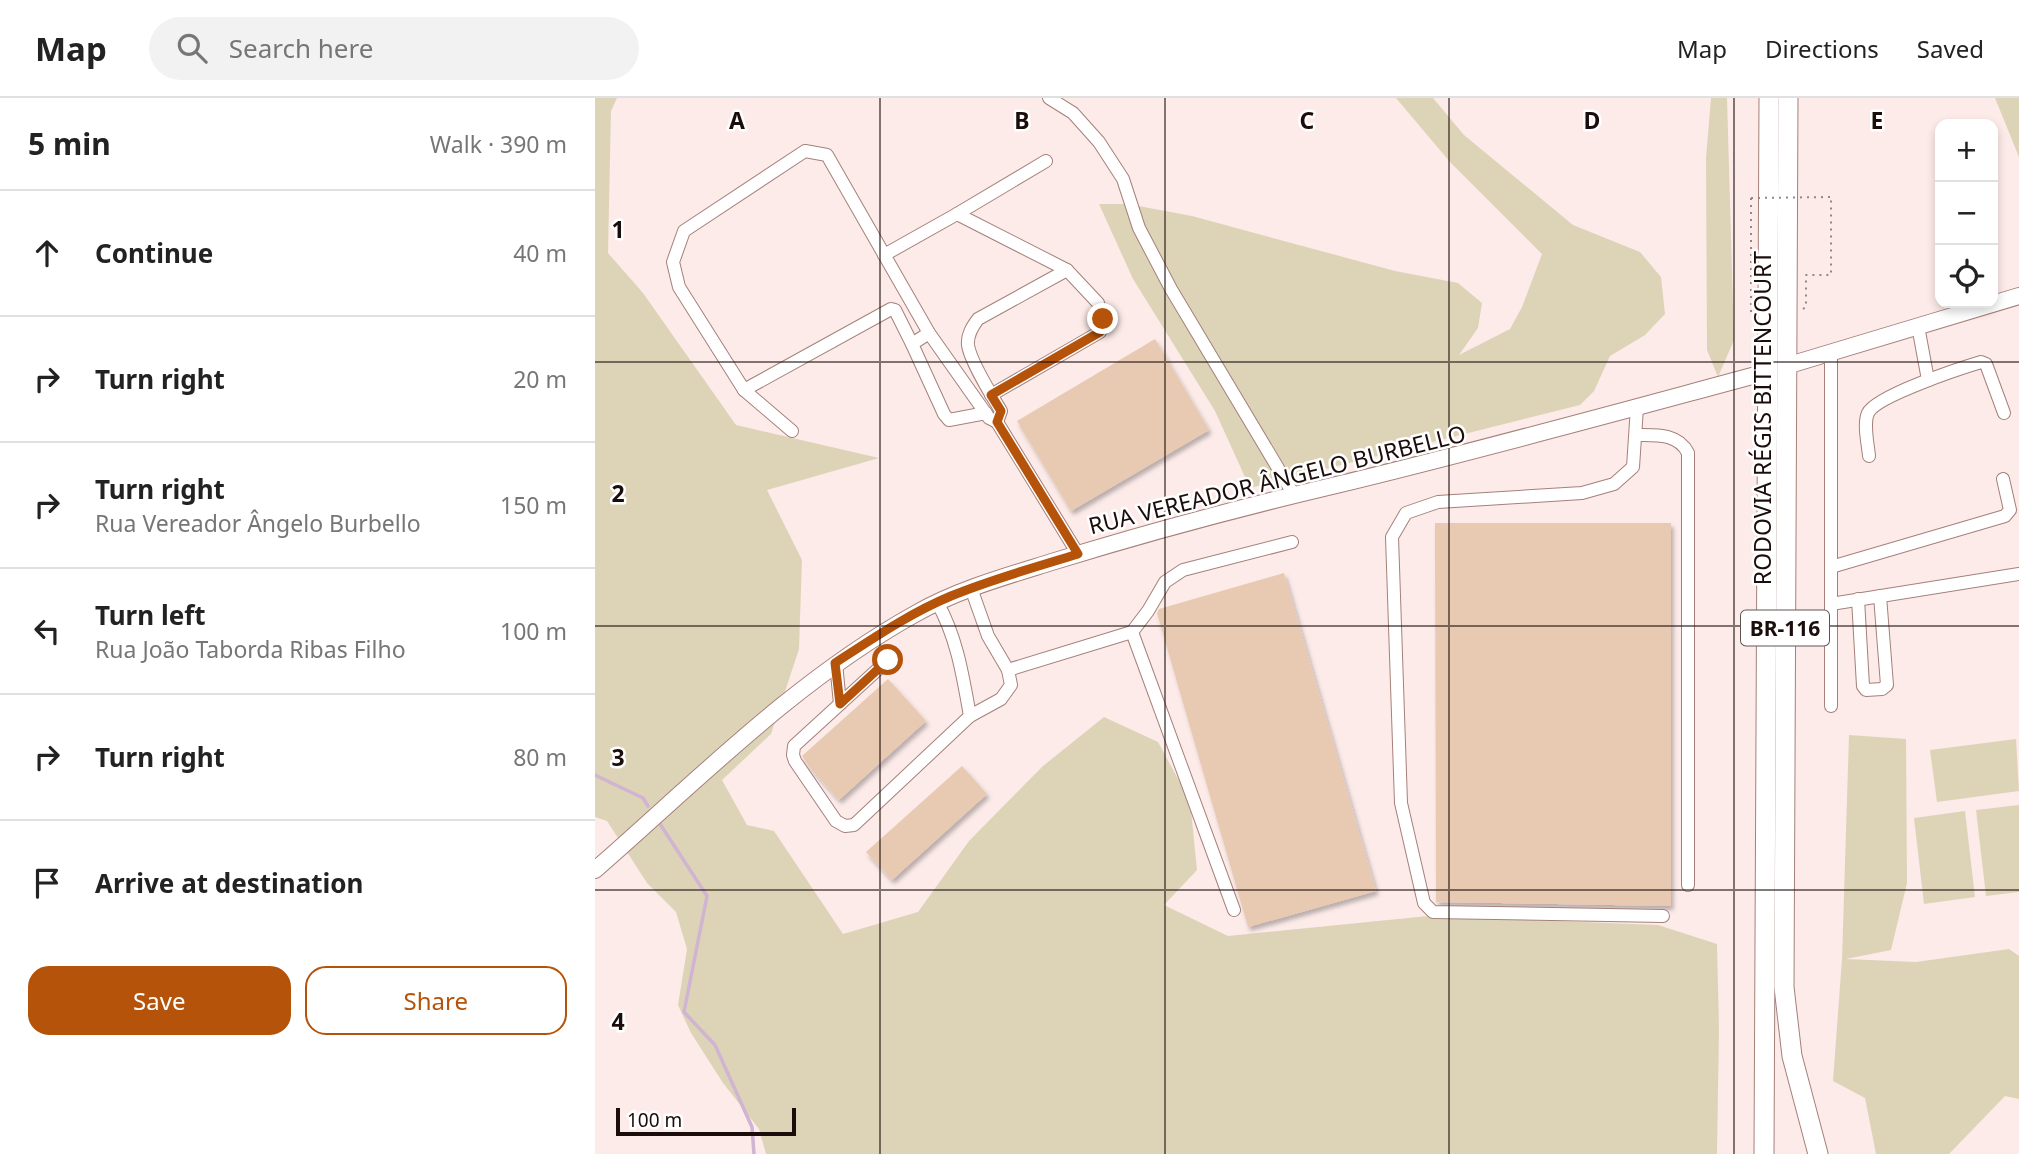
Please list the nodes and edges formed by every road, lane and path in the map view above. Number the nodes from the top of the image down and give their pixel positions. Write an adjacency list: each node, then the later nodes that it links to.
1 (1049, 98): 28 (street)
2 (1769, 98): 16 (highway, RODOVIA RÉGIS BITTENCOURT / BR-116)
3 (1788, 98): 9 (highway, RODOVIA RÉGIS BITTENCOURT / BR-116)
4 (1046, 162): 5 (street)
5 (957, 214): 6 (street); 7 (street)
6 (884, 255): 12 (street); 18 (street)
7 (1067, 270): 19 (street); 19 (street)
8 (2019, 296): 11 (main road)
9 (1787, 318): 10 (path, bridge); 15 (highway, RODOVIA RÉGIS BITTENCOURT / BR-116)
10 (1751, 319)
11 (1918, 326): 14 (main road); 17 (street)
12 (929, 333): 13 (street); 21 (street)
13 (912, 344): 18 (street); 21 (street)
14 (1831, 353): 15 (main road); 31 (street)
15 (1786, 366): 50 (highway, RODOVIA RÉGIS BITTENCOURT / BR-116)
16 (1767, 372): 20 (main road, RUA VEREADOR ÂNGELO BURBELLO); 49 (highway, RODOVIA RÉGIS BITTENCOURT / BR-116)
17 (1928, 380): 22 (street); 26 (street)
18 (744, 390): 24 (street)
19 (991, 395): 23 (street)
20 (1637, 407): 25 (street); 28 (main road, RUA VEREADOR ÂNGELO BURBELLO)
21 (986, 413): 23 (street)
22 (2004, 413)
23 (997, 422): 30 (street)
24 (792, 431)
25 (1637, 435): 46 (street); 48 (street)
26 (1869, 456)
27 (2003, 478): 31 (street)
28 (1294, 495): 30 (main road, RUA VEREADOR ÂNGELO BURBELLO)
29 (1292, 542): 38 (street)
30 (1078, 554): 33 (main road, RUA VEREADOR ÂNGELO BURBELLO)
31 (1831, 567): 37 (street)
32 (2019, 574): 34 (street)
33 (971, 588): 36 (main road, RUA VEREADOR ÂNGELO BURBELLO); 41 (street)
34 (1880, 596): 35 (street); 35 (street)
35 (1858, 600): 37 (street)
36 (937, 602): 40 (main road, RUA VEREADOR ÂNGELO BURBELLO); 44 (street)
37 (1831, 604): 43 (street)
38 (1132, 632): 41 (street); 47 (street)
39 (888, 660): 42 (street)
40 (835, 663): 42 (street); 45 (main road, RUA VEREADOR ÂNGELO BURBELLO)
41 (1008, 670): 44 (street)
42 (840, 704): 44 (street)
43 (1831, 706)
44 (970, 716)
45 (595, 870)
46 (1688, 884)
47 (1234, 911)
48 (1663, 916)
49 (1764, 1154)
50 (1818, 1154)

